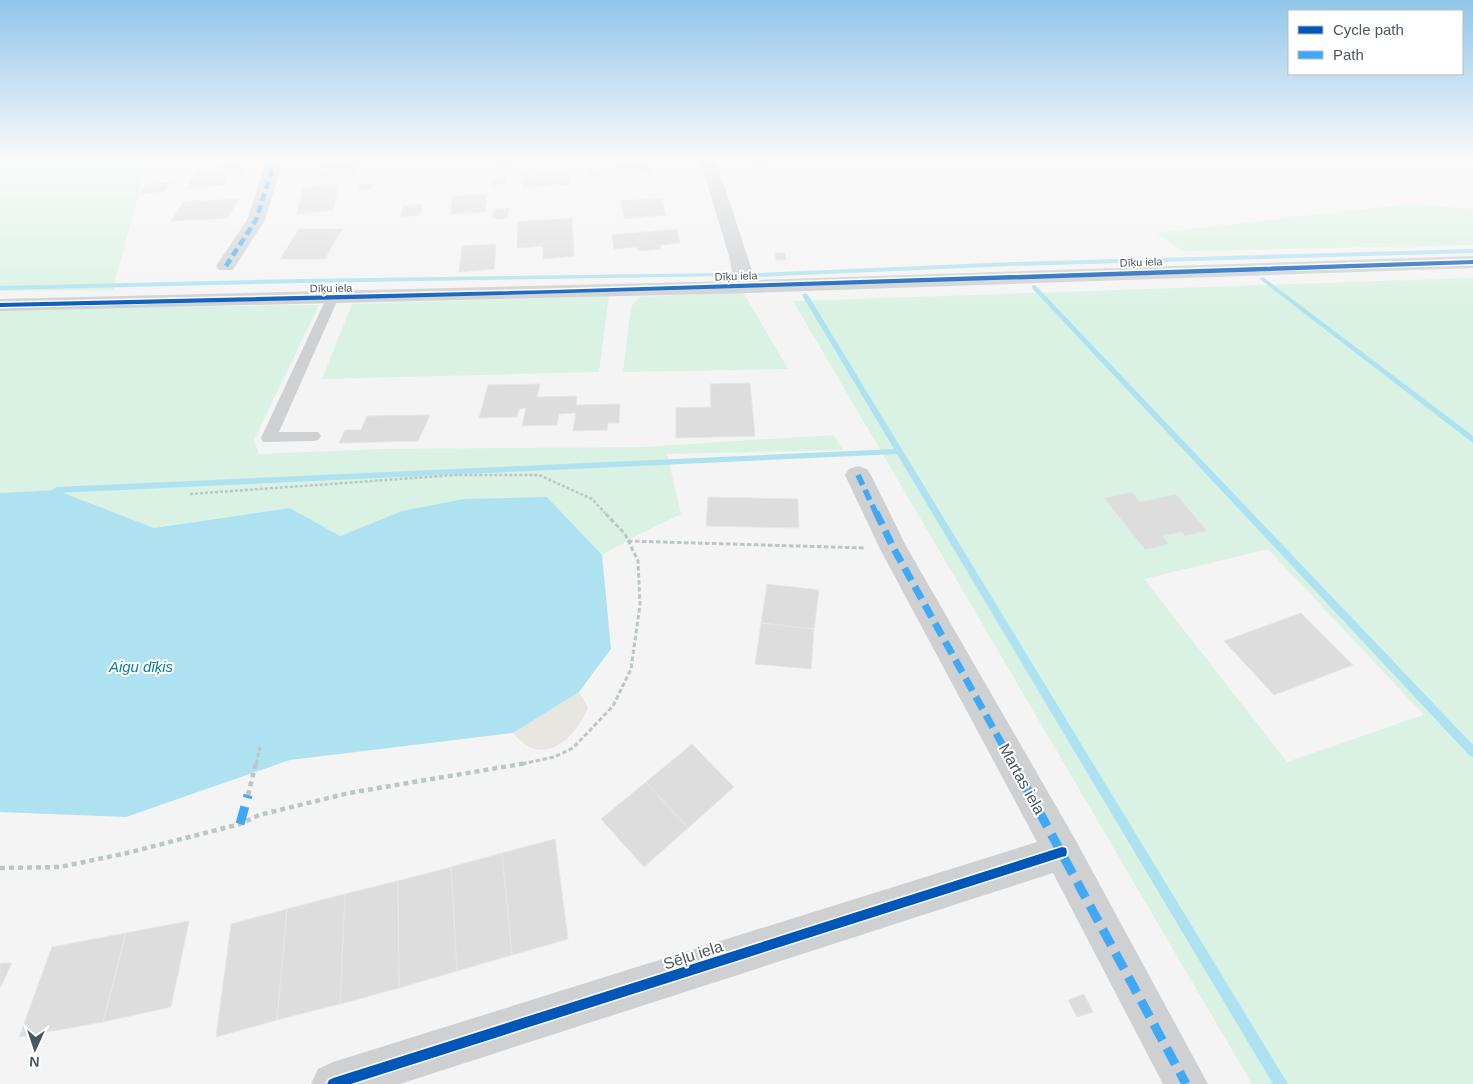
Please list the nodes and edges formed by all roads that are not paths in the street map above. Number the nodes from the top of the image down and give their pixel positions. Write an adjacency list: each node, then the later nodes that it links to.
1 (259, 211): 4 (street)
2 (724, 211): 5 (street)
3 (1473, 262): 5 (street, Dīķu iela)
4 (226, 266)
5 (750, 287): 6 (street, Dīķu iela)
6 (332, 299): 7 (street, Dīķu iela); 8 (lane)
7 (0, 305)
8 (313, 436)
9 (858, 475): 10 (street, Martas iela)
10 (1062, 852): 11 (street, Sēļu iela); 12 (street, Martas iela)
11 (333, 1084)
12 (1186, 1084)

